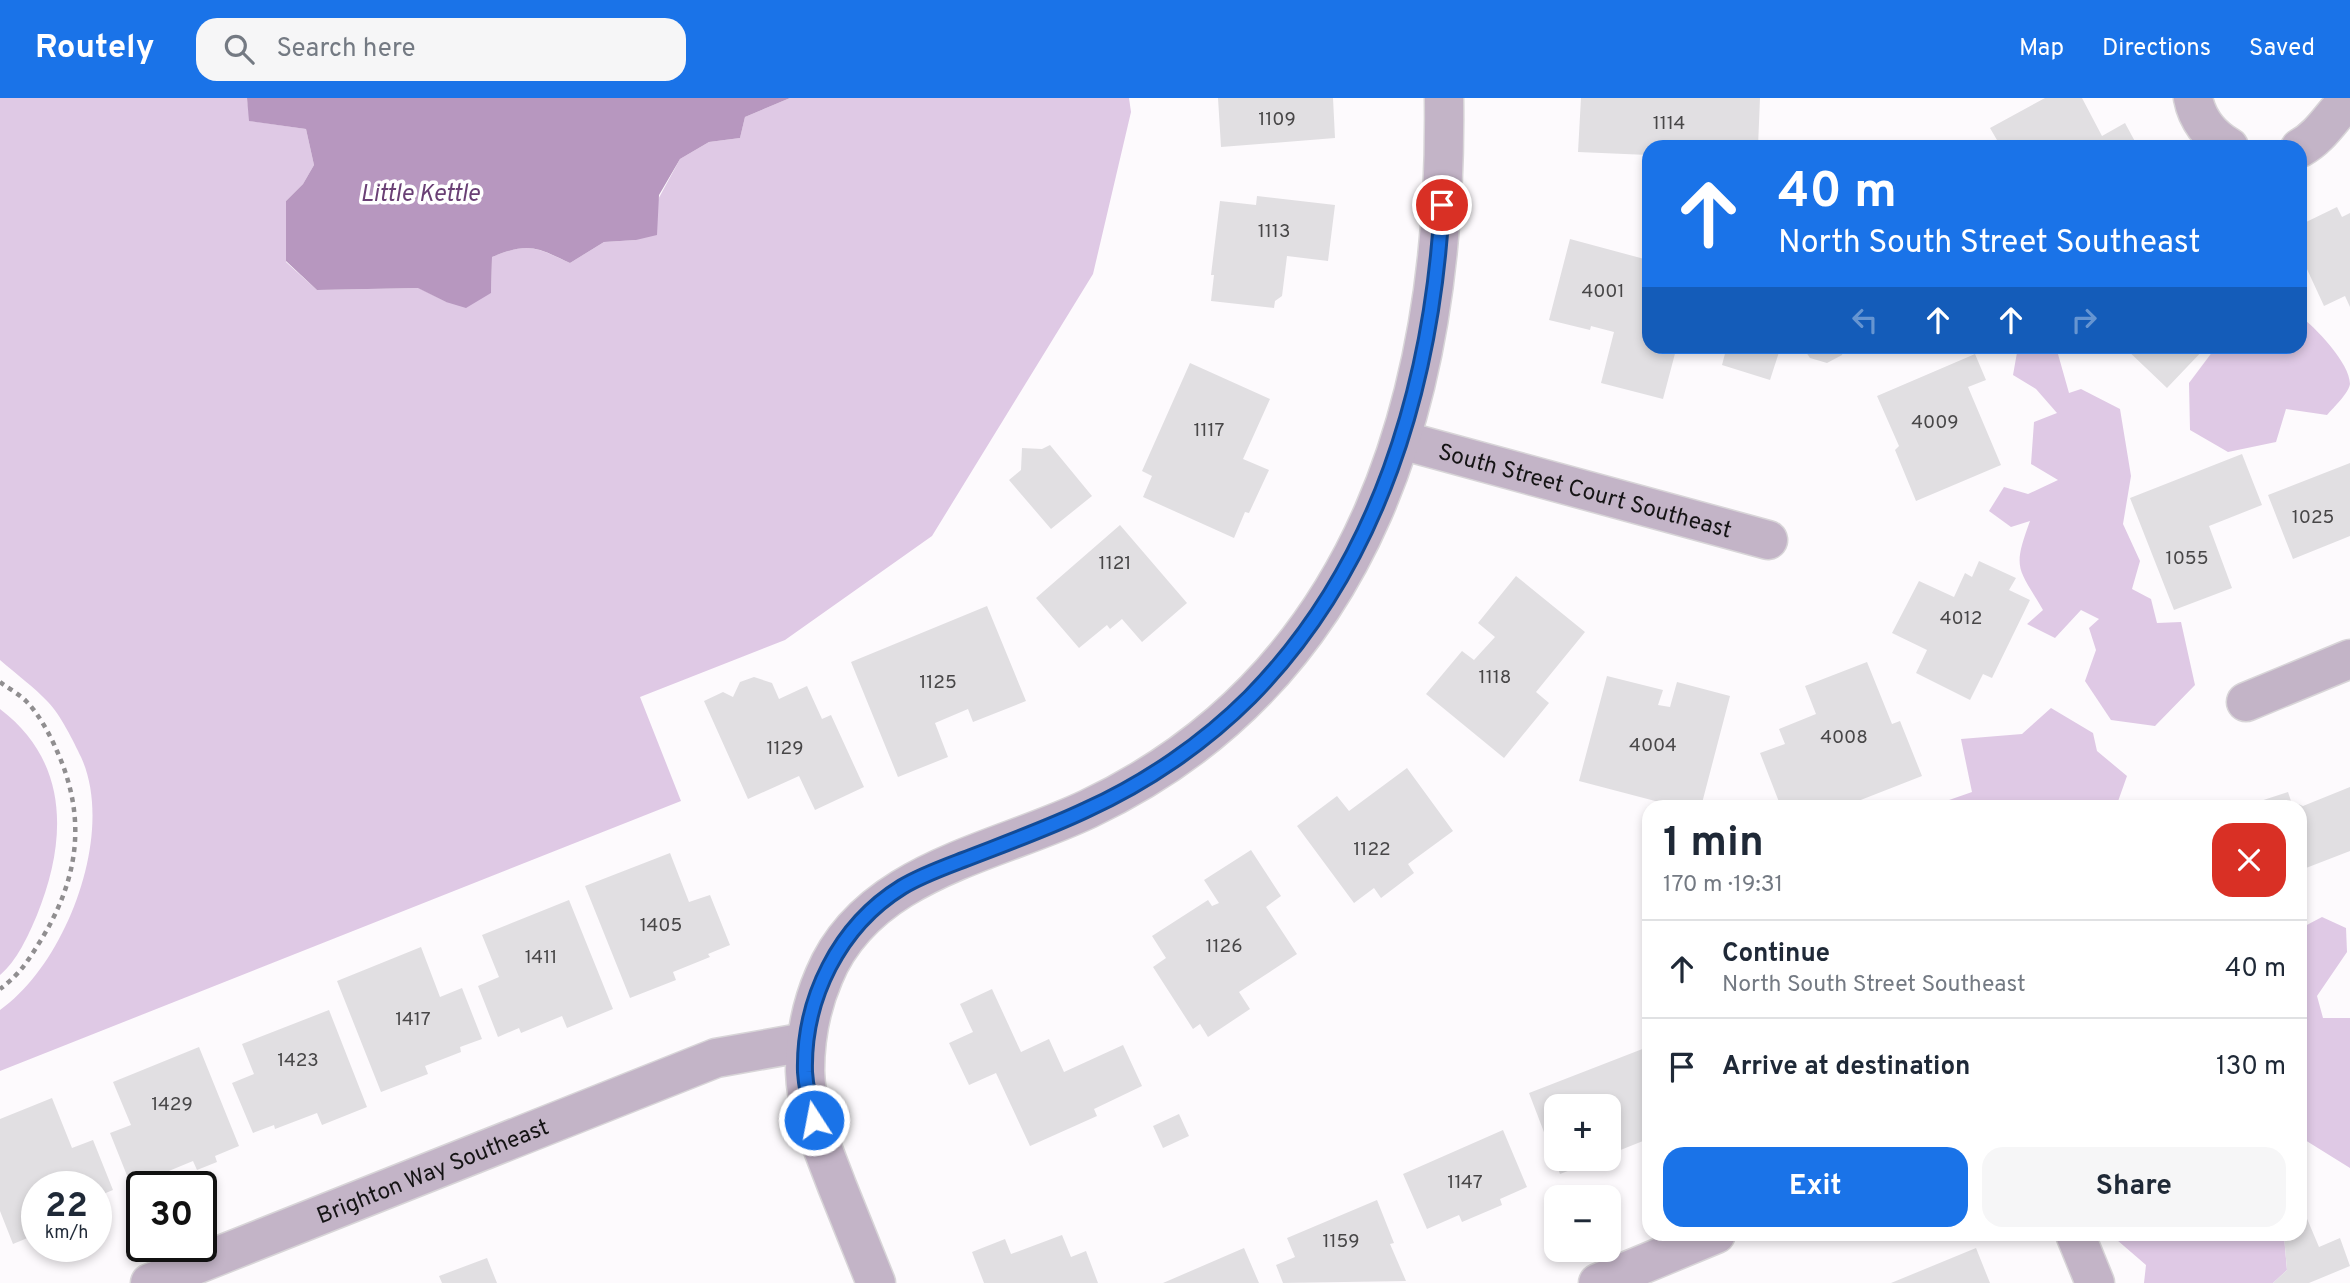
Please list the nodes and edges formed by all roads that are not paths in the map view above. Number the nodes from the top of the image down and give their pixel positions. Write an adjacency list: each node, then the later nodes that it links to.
1 (1444, 98): 6 (street)
2 (2193, 98): 4 (street)
3 (2350, 98): 5 (street)
4 (2220, 140)
5 (2307, 144)
6 (1401, 440): 7 (street, South Street Court Southeast); 10 (street)
7 (1768, 540)
8 (2350, 659): 9 (street)
9 (2246, 702)
10 (806, 1042): 13 (street, Brighton Way Southeast); 14 (street)
11 (1699, 1241): 15 (street)
12 (2078, 1241): 16 (street)
13 (150, 1283)
14 (876, 1283)
15 (1598, 1283)
16 (2095, 1283)

